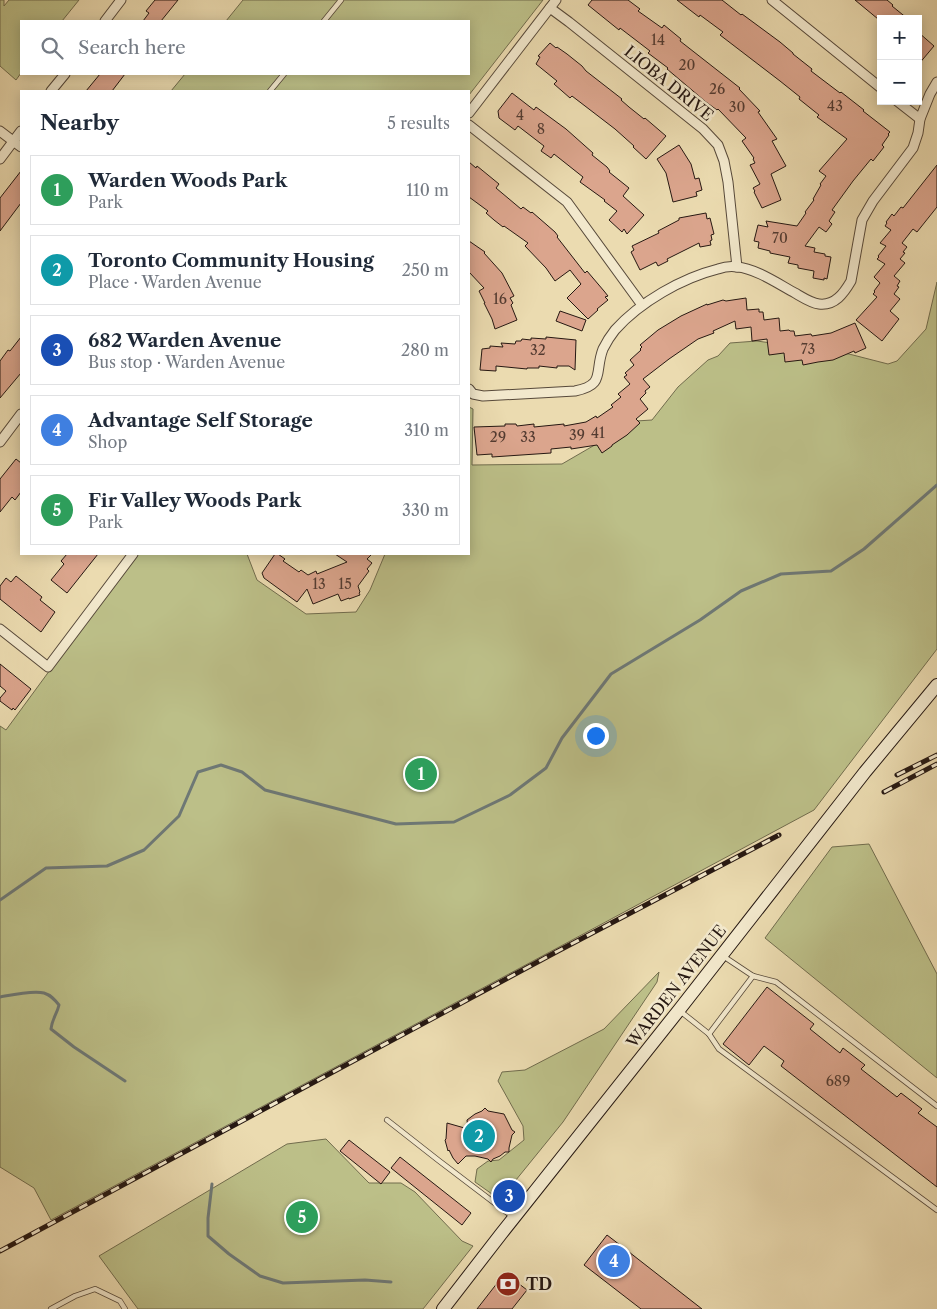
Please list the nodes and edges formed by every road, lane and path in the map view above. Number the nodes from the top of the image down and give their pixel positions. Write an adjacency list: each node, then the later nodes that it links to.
1 (121, 0): 6 (street)
2 (341, 0): 7 (lane)
3 (556, 0): 5 (street)
4 (772, 0): 11 (street)
5 (550, 8): 15 (street); 23 (street, LIOBA DRIVE)
6 (106, 20)
7 (325, 20)
8 (64, 75): 12 (street)
9 (283, 75): 13 (lane)
10 (937, 82): 16 (street)
11 (877, 85)
12 (53, 90)
13 (271, 90)
14 (902, 105): 16 (street)
15 (470, 112)
16 (920, 119): 23 (street)
17 (470, 126): 24 (street)
18 (0, 131): 20 (street)
19 (20, 132): 20 (street)
20 (13, 141): 21 (street); 22 (street)
21 (20, 146)
22 (0, 159)
23 (737, 266): 24 (street)
24 (642, 305): 25 (street)
25 (470, 390)
26 (20, 415): 27 (street)
27 (0, 442)
28 (132, 555): 29 (street)
29 (0, 629)
30 (937, 685): 31 (main road, WARDEN AVENUE)
31 (722, 955): 32 (lane); 33 (main road, WARDEN AVENUE)
32 (753, 976): 34 (lane); 35 (lane)
33 (679, 1010): 34 (lane); 38 (main road, WARDEN AVENUE)
34 (709, 1034): 37 (lane)
35 (937, 1106)
36 (387, 1120): 38 (lane)
37 (937, 1210)
38 (514, 1218): 41 (main road, WARDEN AVENUE)
39 (51, 1309): 40 (lane)
40 (125, 1309)
41 (443, 1309)

